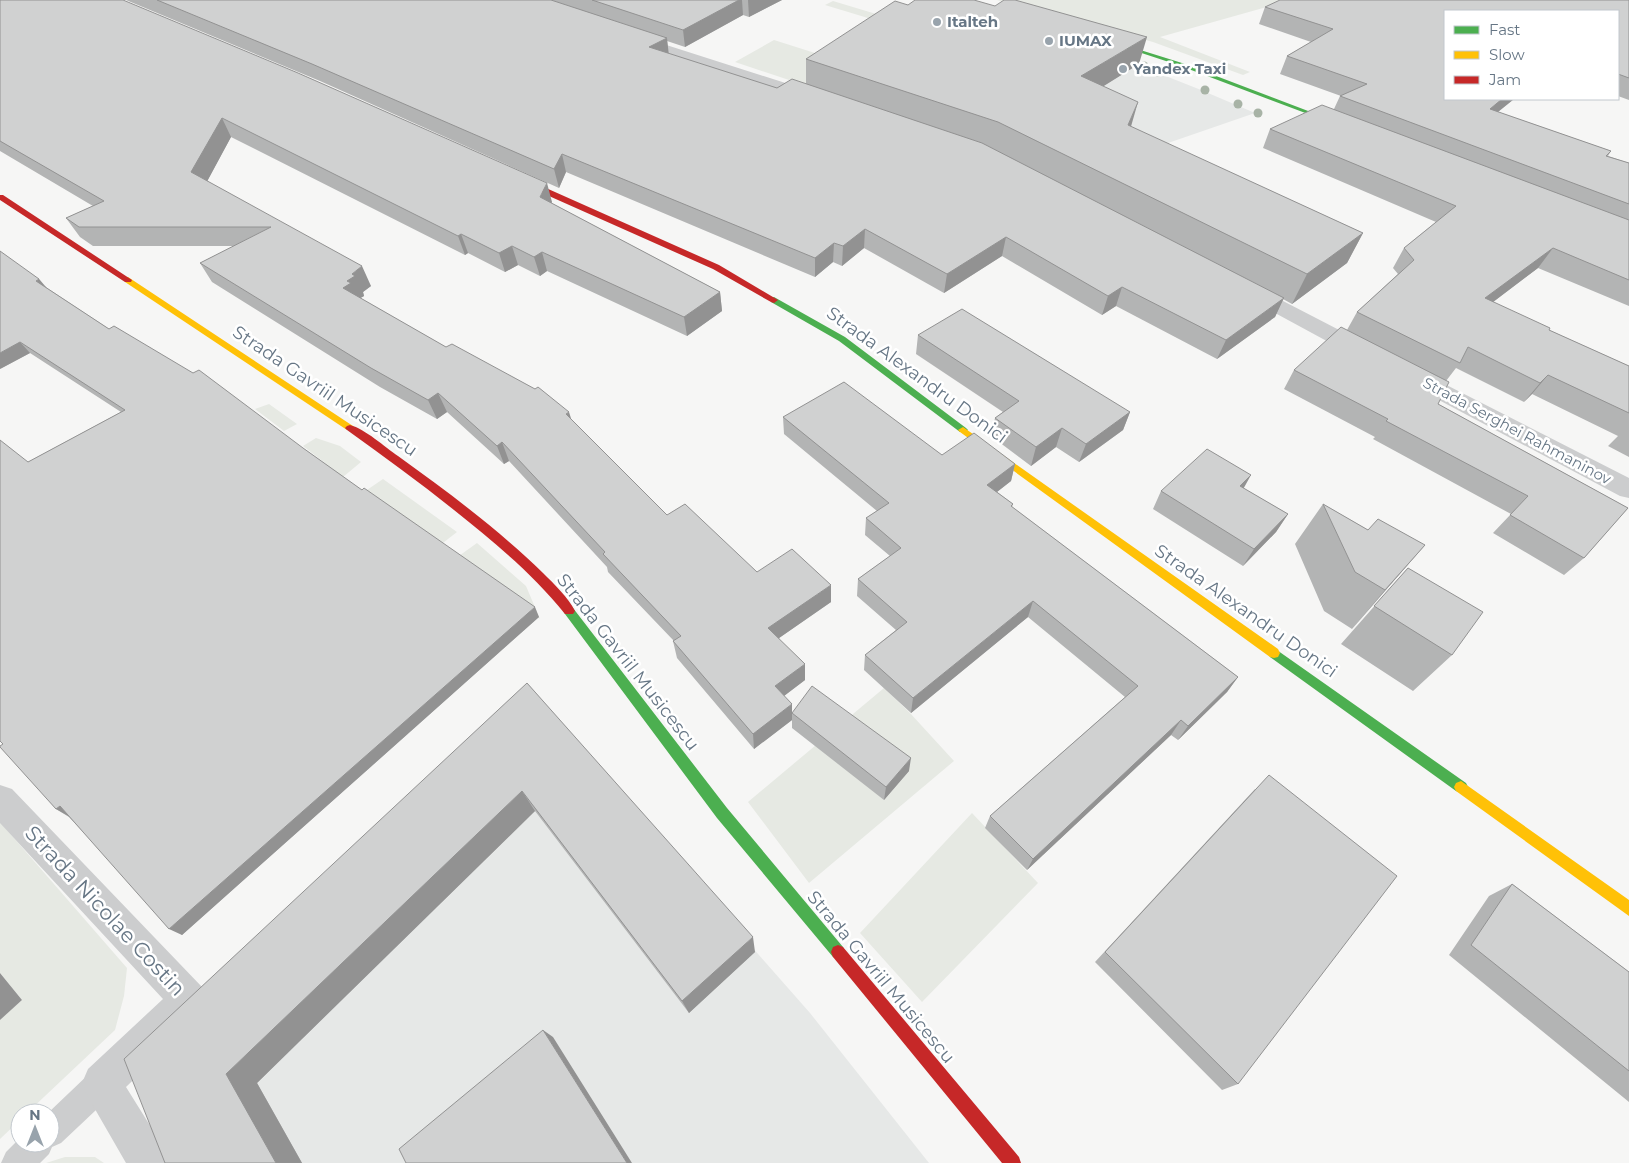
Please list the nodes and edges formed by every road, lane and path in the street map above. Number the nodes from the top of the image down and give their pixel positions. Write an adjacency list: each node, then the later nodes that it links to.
1 (617, 33): 3 (street)
2 (1093, 36): 4 (street)
3 (838, 105)
4 (1356, 131)
5 (508, 175): 12 (street, Strada Alexandru Donici)
6 (0, 197): 18 (street, Strada Gavriil Musicescu)
7 (1231, 282): 8 (street)
8 (1381, 360)
9 (1399, 370): 10 (street, Strada Serghei Rahmaninov)
10 (1629, 490)
11 (0, 800): 13 (street, Strada Nicolae Costin)
12 (1629, 909)
13 (102, 1083): 14 (lane); 17 (street)
14 (60, 1123)
15 (28, 1153): 16 (lane)
16 (17, 1163)
17 (149, 1163)
18 (1013, 1163)

